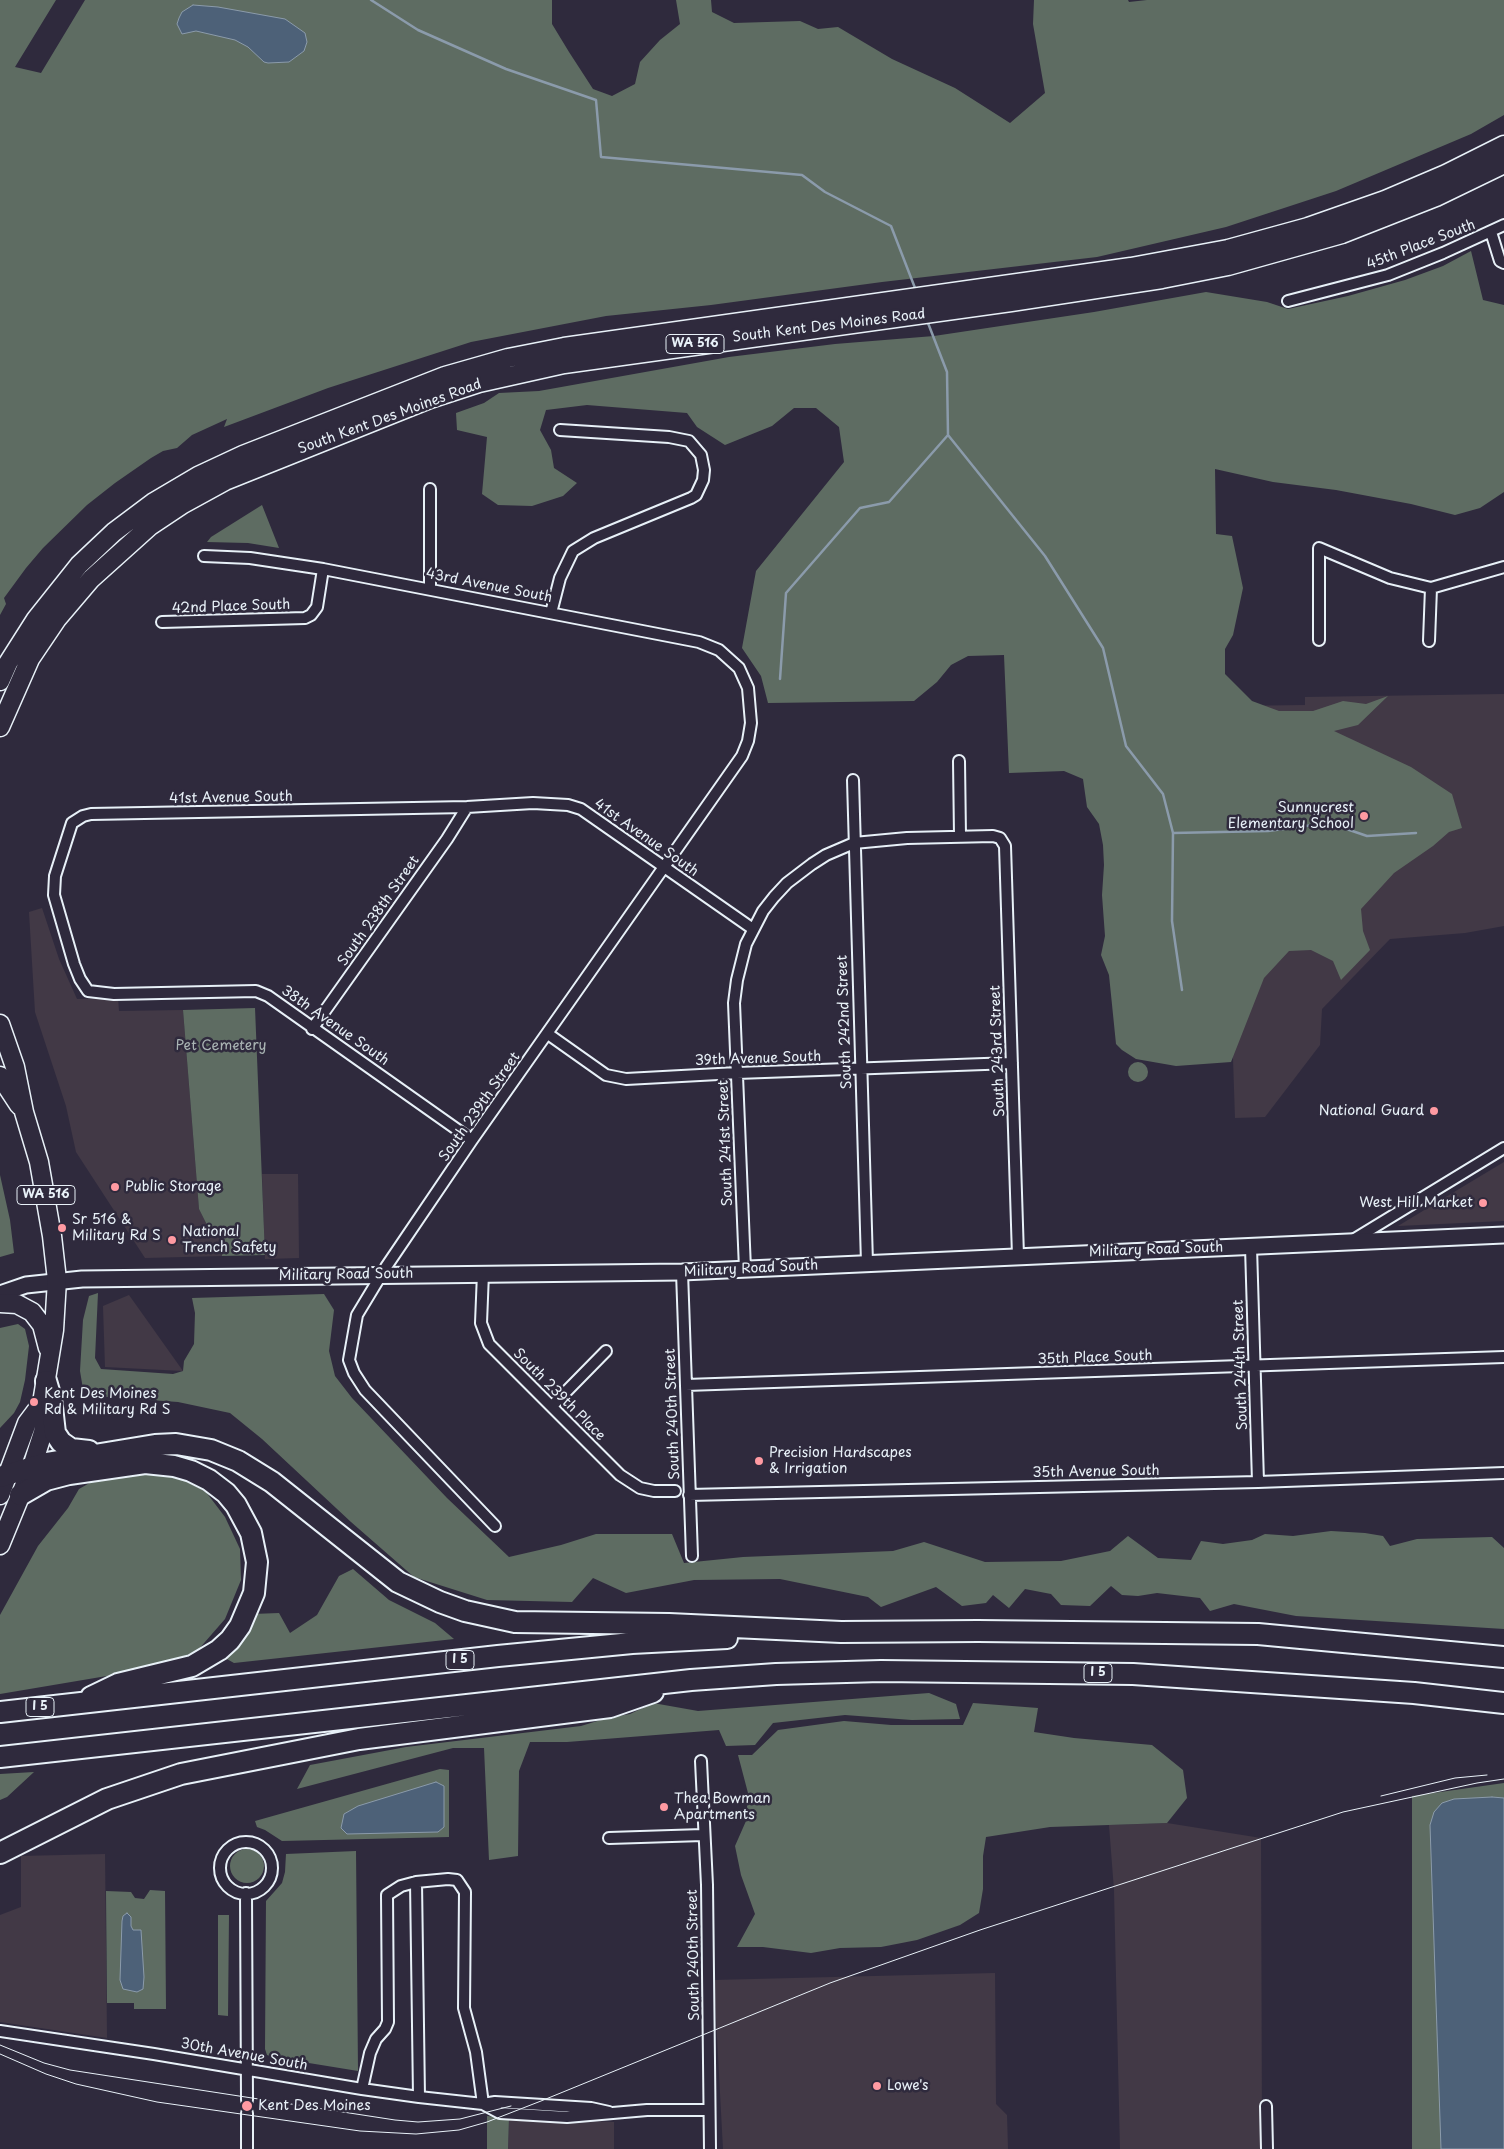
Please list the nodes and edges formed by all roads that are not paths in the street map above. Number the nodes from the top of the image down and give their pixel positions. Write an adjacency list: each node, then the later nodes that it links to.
1 (1504, 145): 18 (highway, South Kent Des Moines Road / WA 516)
2 (1504, 164): 20 (highway, South Kent Des Moines Road / WA 516)
3 (1504, 225): 4 (street, 45th Place South)
4 (1491, 232): 5 (street); 6 (street, 45th Place South)
5 (1504, 263)
6 (1288, 301)
7 (560, 430): 14 (street)
8 (430, 490): 12 (street)
9 (204, 556): 11 (street, 43rd Avenue South)
10 (1504, 567): 13 (street)
11 (324, 569): 12 (street, 43rd Avenue South); 15 (street, 42nd Place South)
12 (430, 588): 14 (street, 43rd Avenue South)
13 (1431, 588): 16 (street); 17 (street)
14 (551, 613): 19 (street, 43rd Avenue South)
15 (162, 622)
16 (1318, 640)
17 (1430, 641)
18 (0, 681)
19 (748, 688): 26 (street, South 239th Street)
20 (0, 727)
21 (960, 761): 24 (street)
22 (853, 780): 25 (street, South 242nd Street)
23 (467, 808): 26 (street, 41st Avenue South); 28 (street, 41st Avenue South); 30 (street, South 238th Street)
24 (960, 836): 25 (street); 32 (street, South 243rd Street)
25 (854, 843): 27 (street); 33 (street, South 242nd Street)
26 (663, 867): 27 (street, 41st Avenue South); 31 (street, South 239th Street)
27 (753, 929): 34 (street, South 241st Street)
28 (80, 979): 30 (street, 38th Avenue South)
29 (0, 1024): 36 (highway, WA 516)
30 (312, 1029): 37 (street, 38th Avenue South)
31 (548, 1034): 34 (street, 39th Avenue South); 37 (street, South 239th Street)
32 (1012, 1063): 33 (street, 39th Avenue South); 42 (street, South 243rd Street)
33 (860, 1069): 34 (street, 39th Avenue South); 43 (street, South 242nd Street)
34 (737, 1073): 44 (street, South 241st Street)
35 (0, 1076): 36 (highway, WA 516)
36 (24, 1112): 48 (highway, WA 516)
37 (472, 1140): 47 (street, South 239th Street)
38 (1504, 1148): 40 (street)
39 (1504, 1235): 40 (main road, Military Road South)
40 (1350, 1242): 41 (main road, Military Road South)
41 (1251, 1247): 42 (main road, Military Road South); 54 (street, South 244th Street)
42 (1018, 1256): 43 (main road, Military Road South)
43 (867, 1263): 44 (main road, Military Road South)
44 (744, 1269): 45 (main road, Military Road South)
45 (682, 1272): 46 (main road, Military Road South); 56 (street, South 240th Street)
46 (483, 1273): 47 (main road, Military Road South); 58 (street, South 239th Place)
47 (382, 1274): 48 (main road, Military Road South); 68 (street, South 239th Street)
48 (57, 1280): 49 (main road, Military Road South); 52 (highway, WA 516)
49 (0, 1294)
50 (0, 1303): 52 (highway)
51 (606, 1351): 58 (street)
52 (50, 1356): 55 (highway, WA 516)
53 (1504, 1357): 54 (street, 35th Place South)
54 (1255, 1367): 56 (street, 35th Place South); 63 (street, South 244th Street)
55 (46, 1381): 57 (highway, WA 516); 59 (highway)
56 (686, 1385): 67 (street, South 240th Street)
57 (42, 1403): 60 (highway, WA 516); 62 (highway, WA 516)
58 (552, 1406): 64 (street, South 239th Place)
59 (111, 1451): 60 (highway); 71 (highway)
60 (32, 1467): 62 (highway); 66 (highway, WA 516)
61 (1504, 1474): 63 (street, 35th Avenue South)
62 (4, 1475): 65 (highway, WA 516)
63 (1258, 1482): 67 (street, 35th Avenue South)
64 (675, 1491)
65 (0, 1495)
66 (20, 1495): 69 (highway, WA 516); 74 (highway)
67 (689, 1495): 70 (street, South 240th Street)
68 (495, 1526)
69 (0, 1545)
70 (692, 1556)
71 (841, 1632): 72 (highway, I 5); 74 (highway, I 5)
72 (1504, 1657)
73 (691, 1680): 75 (highway, I 5); 77 (highway, I 5); 81 (highway)
74 (81, 1703): 76 (highway, I 5)
75 (1504, 1703)
76 (0, 1712)
77 (0, 1757)
78 (700, 1761): 79 (street, South 240th Street)
79 (703, 1835): 80 (street); 91 (street, South 240th Street)
80 (609, 1838)
81 (0, 1852)
82 (416, 1882): 86 (street); 87 (street); 89 (street)
83 (246, 1893): 83 (street); 85 (street)
84 (0, 2031): 85 (street, 30th Avenue South)
85 (246, 2070): 86 (street, 30th Avenue South); 88 (street)
86 (362, 2090): 87 (street, 30th Avenue South)
87 (419, 2097): 89 (street, 30th Avenue South)
88 (246, 2100)
89 (483, 2104): 91 (street, 30th Avenue South)
90 (1266, 2106): 95 (street)
91 (709, 2110): 94 (street, South 240th Street)
92 (247, 2113): 93 (street)
93 (247, 2149)
94 (710, 2149)
95 (1266, 2149)

